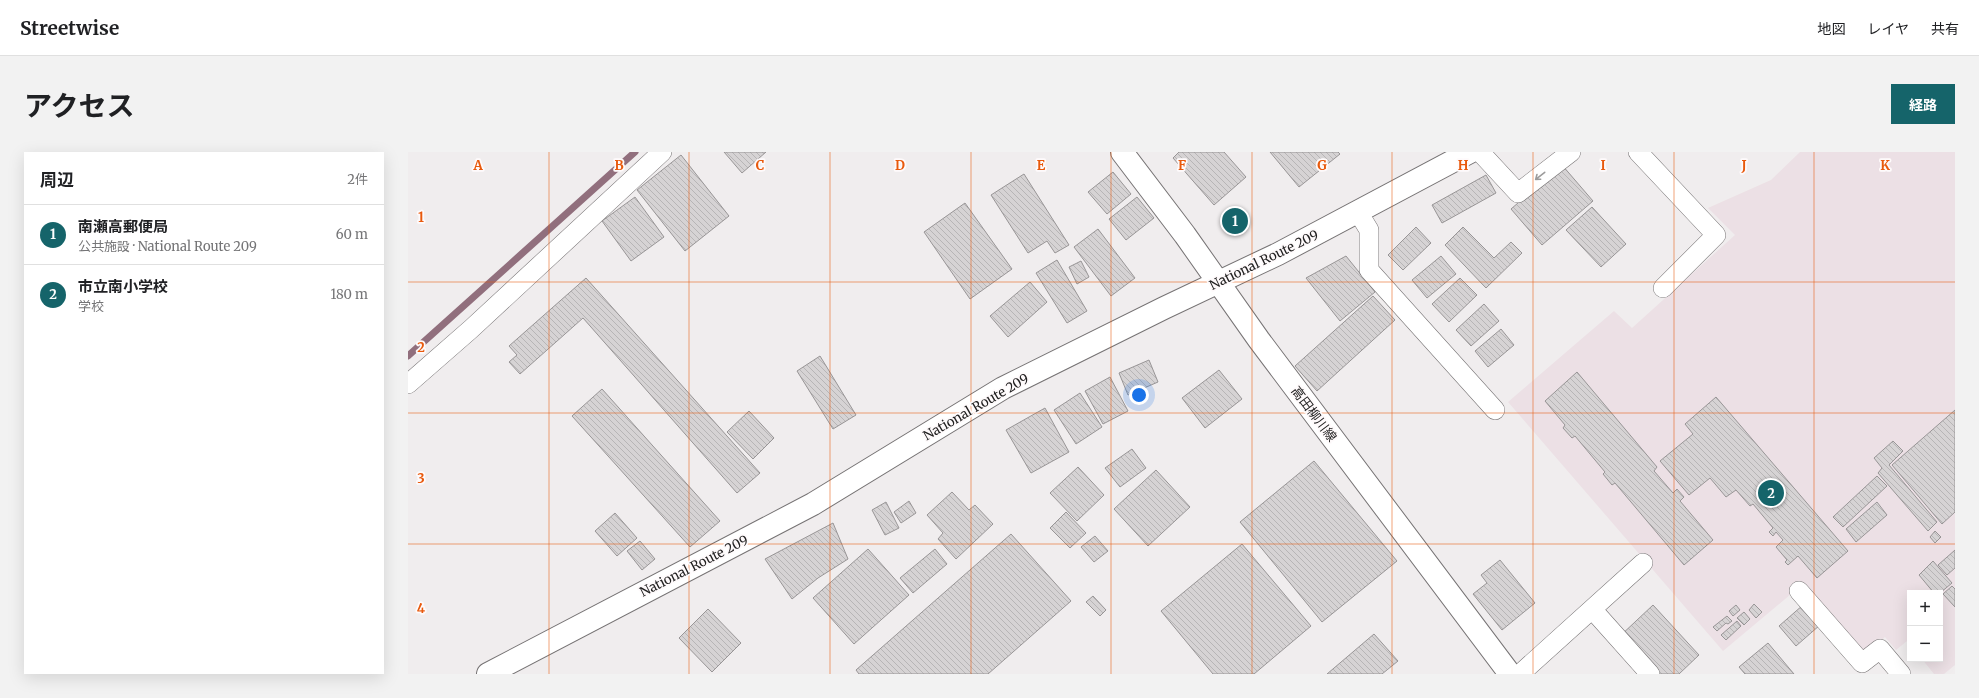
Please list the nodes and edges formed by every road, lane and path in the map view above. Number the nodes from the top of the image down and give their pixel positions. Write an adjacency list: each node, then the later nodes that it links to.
1 (662, 152): 10 (street)
2 (1122, 152): 8 (main road, 高田柳川線)
3 (1470, 152): 7 (main road, National Route 209)
4 (1480, 152): 5 (street, one-way to 4)
5 (1571, 152)
6 (1638, 152): 9 (street)
7 (1358, 212): 8 (main road, National Route 209); 11 (street)
8 (1218, 283): 15 (main road, National Route 209); 16 (main road, 高田柳川線)
9 (1663, 288)
10 (408, 384)
11 (1495, 410)
12 (1643, 563): 14 (street)
13 (1799, 591): 19 (street)
14 (1592, 609): 17 (street); 18 (street)
15 (488, 674)
16 (1510, 674)
17 (1520, 674)
18 (1650, 674)
19 (1901, 674)

